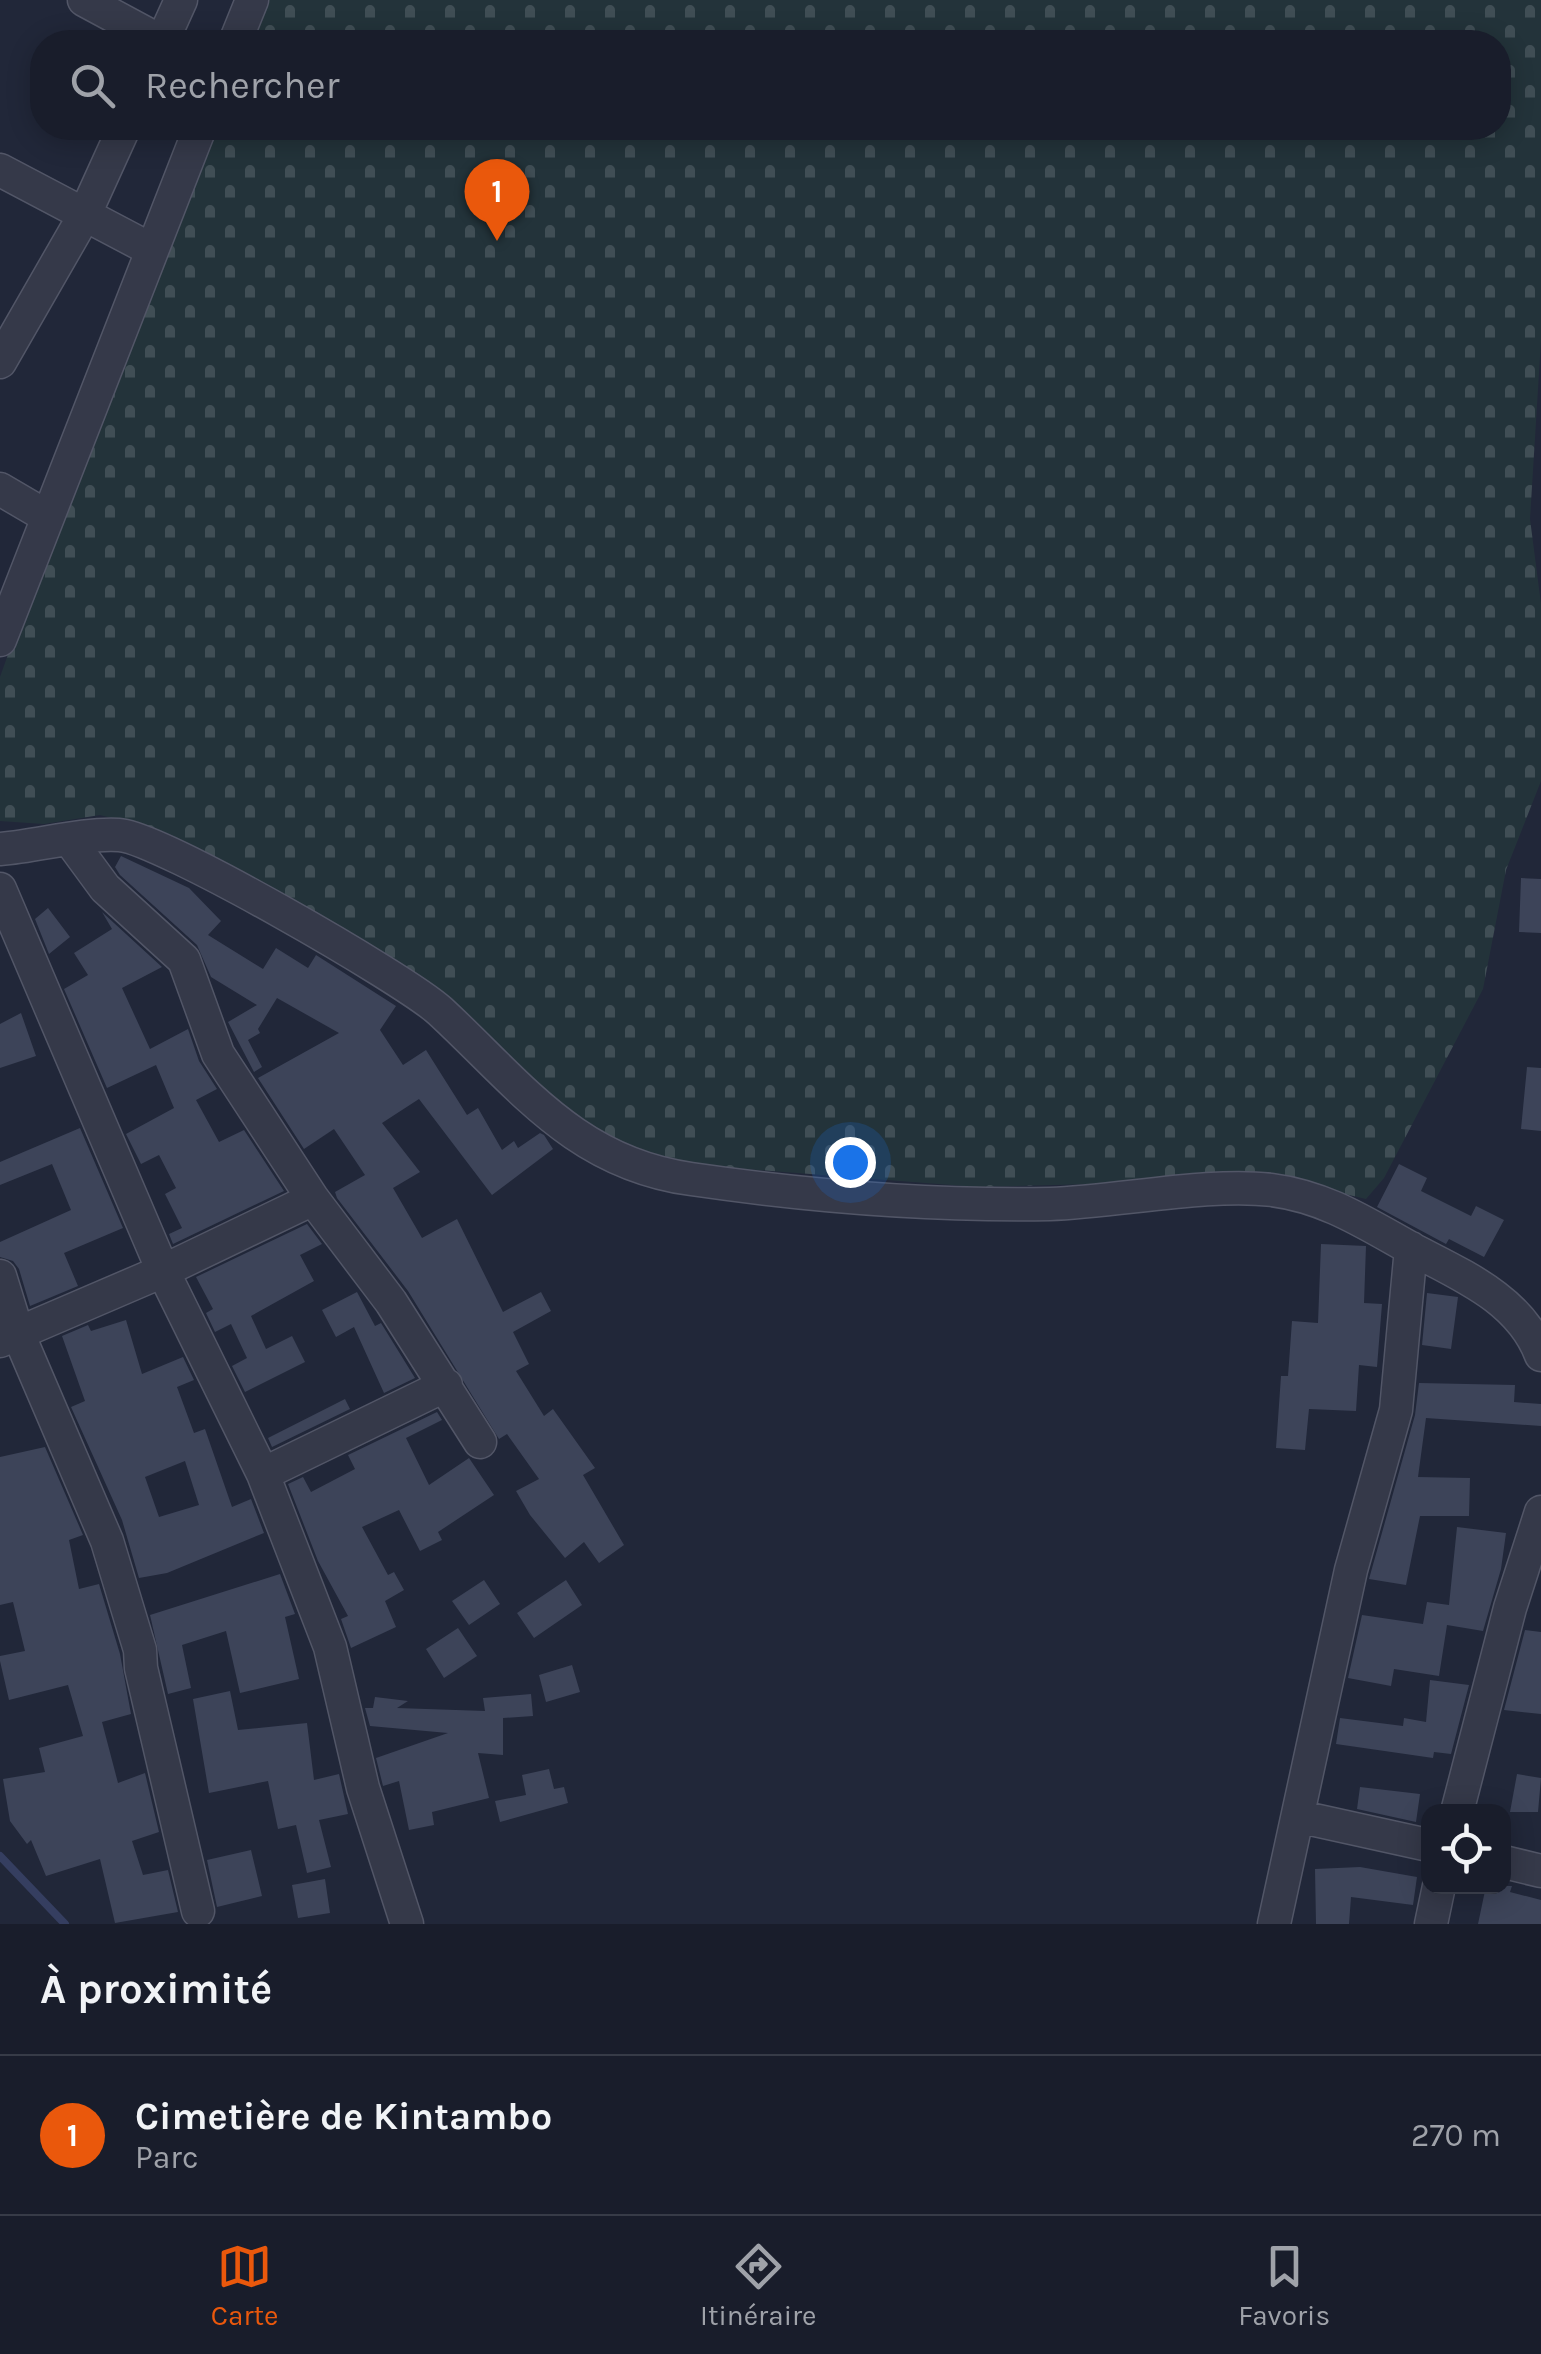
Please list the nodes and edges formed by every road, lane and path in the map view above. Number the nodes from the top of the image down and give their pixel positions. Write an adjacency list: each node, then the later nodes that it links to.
1 (84, 0): 4 (street)
2 (181, 0): 5 (street)
3 (252, 0): 6 (street)
4 (140, 30)
5 (167, 30)
6 (240, 30)
7 (119, 140): 10 (street)
8 (195, 140): 11 (street)
9 (0, 170): 10 (street)
10 (84, 216): 11 (street); 12 (street)
11 (150, 249): 14 (street)
12 (0, 362)
13 (0, 489): 14 (street)
14 (46, 516): 15 (street)
15 (0, 640)
16 (69, 840): 17 (street); 19 (street); 20 (street)
17 (0, 849)
18 (0, 890): 21 (street)
19 (313, 1199): 21 (street); 25 (street)
20 (1410, 1248): 24 (street); 30 (street)
21 (163, 1271): 23 (street); 27 (street)
22 (0, 1276): 23 (street)
23 (8, 1336): 35 (street)
24 (1541, 1355)
25 (446, 1385): 26 (street); 27 (street)
26 (480, 1442)
27 (263, 1474): 36 (street)
28 (1541, 1512): 29 (street)
29 (1459, 1804)
30 (1301, 1817): 31 (street); 37 (street)
31 (1421, 1843)
32 (1511, 1864): 33 (street)
33 (1541, 1870)
34 (1437, 1894): 38 (street)
35 (198, 1911)
36 (407, 1924)
37 (1274, 1924)
38 (1431, 1924)

